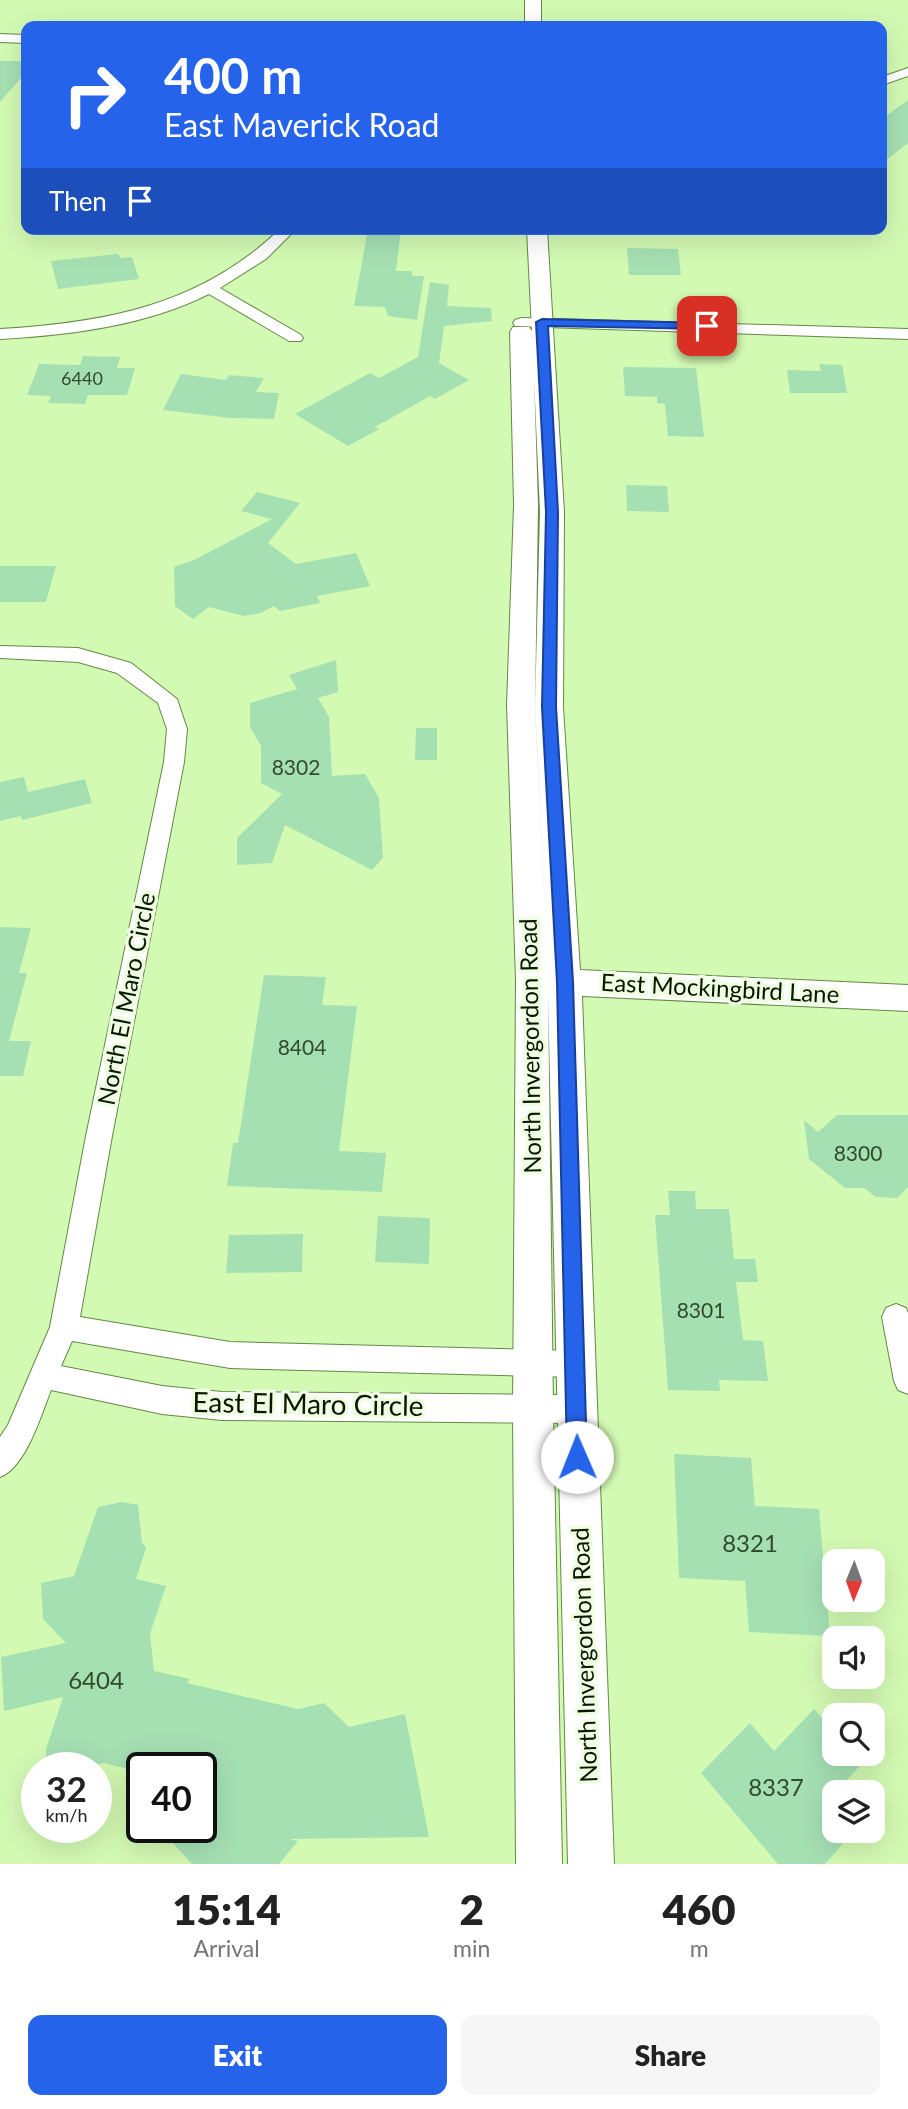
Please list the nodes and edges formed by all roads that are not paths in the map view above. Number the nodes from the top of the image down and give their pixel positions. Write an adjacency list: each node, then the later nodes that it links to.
1 (533, 0): 2 (street)
2 (533, 21)
3 (0, 38): 4 (street)
4 (21, 38)
5 (908, 72): 6 (street)
6 (888, 80): 7 (street)
7 (908, 85)
8 (282, 235): 11 (street)
9 (518, 235): 12 (street, North Invergordon Road)
10 (537, 235): 12 (street, North Invergordon Road)
11 (209, 288): 13 (street); 15 (street)
12 (532, 322): 14 (street); 17 (street, North Invergordon Road); 18 (street, North Invergordon Road)
13 (0, 334)
14 (908, 334)
15 (295, 338)
16 (0, 652): 21 (street, North El Maro Circle)
17 (532, 981): 18 (street, East Mockingbird Lane); 22 (street, North Invergordon Road)
18 (565, 982): 19 (street, East Mockingbird Lane); 23 (street, North Invergordon Road)
19 (908, 998)
20 (896, 1317): 25 (street)
21 (64, 1327): 22 (street, East El Maro Circle); 24 (street, North El Maro Circle)
22 (533, 1363): 23 (street, East El Maro Circle); 26 (street, North Invergordon Road)
23 (575, 1364): 27 (street, North Invergordon Road)
24 (43, 1375): 26 (street, East El Maro Circle); 28 (street, North El Maro Circle)
25 (908, 1381)
26 (533, 1408): 27 (street, East El Maro Circle); 29 (street, North Invergordon Road)
27 (576, 1409): 30 (street, North Invergordon Road)
28 (0, 1463)
29 (539, 1864)
30 (592, 1864)

